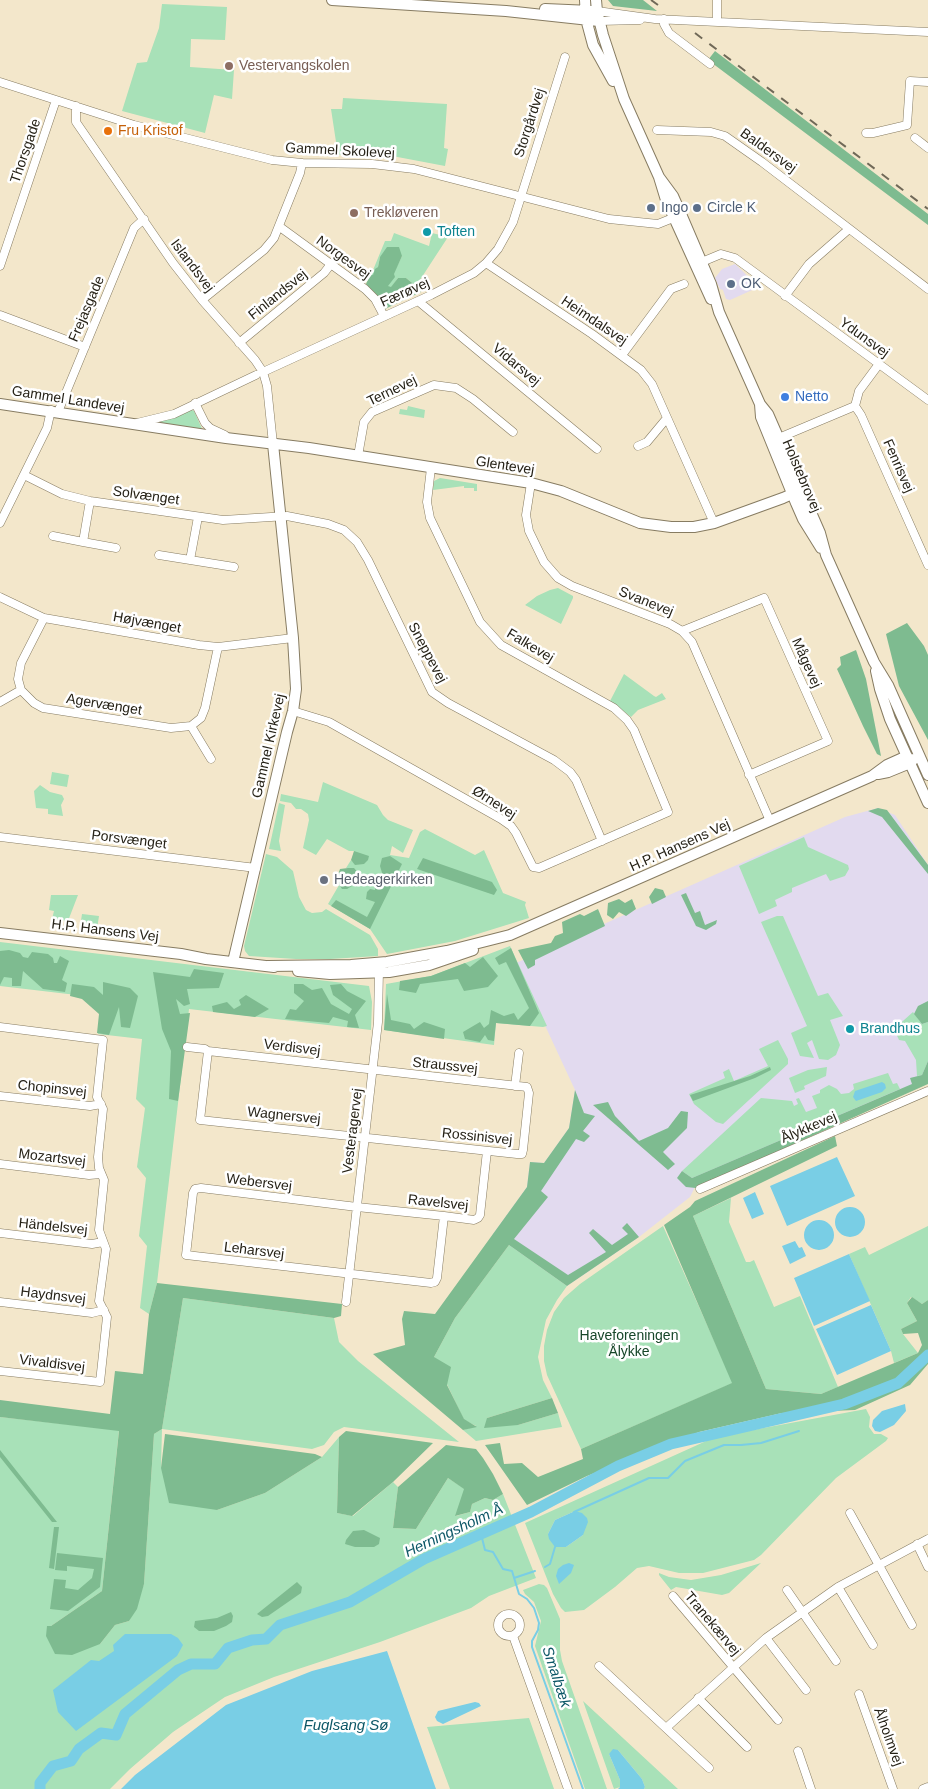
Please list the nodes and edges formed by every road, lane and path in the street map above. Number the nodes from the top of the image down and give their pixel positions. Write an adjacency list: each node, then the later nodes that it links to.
1 (332, 0): 4 (street)
2 (596, 0): 6 (street, Holstebrovej)
3 (718, 0): 8 (street)
4 (431, 4): 5 (street)
5 (482, 5): 6 (street)
6 (591, 14): 7 (street); 14 (street, Holstebrovej); 14 (street, Holstebrovej)
7 (664, 19): 8 (street); 11 (street)
8 (716, 21): 9 (street)
9 (928, 32)
10 (565, 57): 22 (street, Storgårdvej)
11 (710, 64)
12 (0, 82): 15 (street, Gammel Skolevej)
13 (928, 82): 18 (street)
14 (624, 98): 23 (street, Holstebrovej)
15 (56, 100): 16 (street, Gammel Skolevej); 30 (street, Thorsgade)
16 (76, 106): 21 (street, Gammel Skolevej); 24 (street, Islandsvej)
17 (657, 130): 26 (street, Baldersvej)
18 (866, 133)
19 (915, 138): 20 (street)
20 (928, 148)
21 (302, 163): 22 (street, Gammel Skolevej); 25 (street)
22 (521, 197): 23 (street, Gammel Skolevej); 27 (street, Færøvej)
23 (678, 216): 28 (street, Holstebrovej)
24 (144, 219): 34 (street, Islandsvej); 39 (street, Frejasgade)
25 (280, 227): 29 (street, Norgesvej); 34 (street)
26 (850, 229): 32 (street, Baldersvej); 33 (street)
27 (486, 263): 35 (street, Færøvej); 40 (street, Heimdalsvej)
28 (698, 263): 33 (street, Ydunsvej); 52 (street, Holstebrovej)
29 (331, 264): 37 (street, Norgesvej); 38 (street, Finlandsvej)
30 (0, 266)
31 (684, 284): 40 (street)
32 (928, 289)
33 (785, 296): 41 (street, Ydunsvej)
34 (202, 300): 38 (street, Islandsvej)
35 (418, 300): 37 (street, Færøvej); 55 (street, Vidarsvej)
36 (0, 314): 39 (street)
37 (384, 316): 42 (street, Færøvej)
38 (239, 343): 42 (street, Islandsvej)
39 (85, 347): 47 (street, Frejasgade)
40 (622, 355): 48 (street, Heimdalsvej)
41 (878, 364): 43 (street, Ydunsvej); 46 (street)
42 (259, 374): 45 (street, Færøvej); 53 (street, Islandsvej)
43 (928, 400)
44 (0, 404): 47 (street, Gammel Landevej)
45 (195, 404): 49 (street, Færøvej); 51 (street, Glentevej)
46 (855, 406): 52 (street); 72 (street, Fenrisvej)
47 (54, 411): 49 (street, Gammel Landevej); 58 (street, Frejasgade)
48 (667, 418): 54 (street); 65 (street, Heimdalsvej)
49 (132, 423): 51 (street, Glentevej)
50 (513, 432): 56 (street, Ternevej)
51 (239, 439): 53 (street, Glentevej)
52 (774, 439): 60 (street, Holstebrovej)
53 (273, 444): 56 (street, Glentevej); 62 (street, Gammel Kirkevej)
54 (638, 446)
55 (597, 449)
56 (358, 456): 57 (street, Glentevej)
57 (431, 468): 59 (street, Glentevej); 89 (street, Falkevej)
58 (24, 475): 61 (street, Solvænget); 64 (street, Frejasgade)
59 (531, 483): 65 (street, Glentevej); 76 (street, Svanevej)
60 (795, 489): 65 (street, Glentevej); 70 (street, Holstebrovej); 70 (street, Holstebrovej)
61 (90, 501): 63 (street, Solvænget); 67 (street)
62 (282, 516): 63 (street, Solvænget); 77 (street, Gammel Kirkevej); 92 (street, Sneppevej)
63 (198, 517): 71 (street)
64 (0, 523)
65 (714, 523)
66 (53, 536): 67 (street)
67 (83, 542): 68 (street)
68 (116, 548)
69 (159, 555): 71 (street)
70 (826, 555): 83 (street, Holstebrovej)
71 (190, 560): 73 (street)
72 (928, 565)
73 (234, 567)
74 (0, 597): 75 (street, Højvænget)
75 (44, 618): 78 (street, Højvænget); 79 (street)
76 (682, 631): 85 (street, Svanevej); 85 (street, Mågevej)
77 (293, 638): 78 (street, Højvænget); 81 (street, Gammel Kirkevej)
78 (218, 648): 82 (street)
79 (21, 690): 80 (street); 82 (street, Agervænget)
80 (0, 702)
81 (294, 712): 92 (street, Ørnevej); 93 (street, Gammel Kirkevej)
82 (191, 726): 84 (street)
83 (912, 757): 86 (street, Holstebrovej); 87 (street); 88 (street, Holstebrovej); 90 (street, H.P. Hansens Vej)
84 (211, 759)
85 (750, 775): 90 (street, Svanevej)
86 (928, 775)
87 (928, 786)
88 (928, 803)
89 (668, 812): 92 (street, Ørnevej)
90 (770, 821): 96 (street, H.P. Hansens Vej)
91 (0, 837): 93 (street, Porsvænget)
92 (602, 841)
93 (256, 868): 98 (street, Gammel Kirkevej)
94 (0, 933): 97 (street, H.P. Hansens Vej)
95 (0, 939): 97 (street, H.P. Hansens Vej)
96 (499, 939): 99 (street, H.P. Hansens Vej); 101 (street, H.P. Hansens Vej)
97 (206, 959): 98 (street, H.P. Hansens Vej)
98 (234, 962): 100 (street, H.P. Hansens Vej)
99 (380, 962): 100 (street, H.P. Hansens Vej); 101 (street, Vesteragervej)
100 (268, 966): 101 (street, H.P. Hansens Vej)
101 (379, 973): 106 (street, Vesteragervej)
102 (0, 1027): 111 (street)
103 (187, 1047): 104 (street, Verdisvej)
104 (208, 1051): 106 (street, Verdisvej); 112 (street, Wagnersvej)
105 (519, 1053): 107 (street)
106 (373, 1070): 107 (street, Straussvej); 112 (street, Vesteragervej)
107 (515, 1086): 108 (street, Straussvej)
108 (529, 1089): 113 (street, Rossinisvej)
109 (928, 1091): 116 (street, Ålykkevej)
110 (0, 1096): 111 (street, Chopinsvej)
111 (100, 1104): 115 (street)
112 (365, 1138): 113 (street, Rossinisvej); 117 (street, Vesteragervej)
113 (487, 1151): 118 (street, Ravelsvej)
114 (0, 1164): 115 (street, Mozartsvej)
115 (101, 1174): 121 (street)
116 (700, 1189)
117 (357, 1207): 118 (street, Ravelsvej); 119 (street, Webersvej); 122 (street, Vesteragervej)
118 (444, 1216): 122 (street)
119 (190, 1224): 122 (street, Leharsvej)
120 (0, 1234): 121 (street, Händelsvej)
121 (103, 1242): 125 (street)
122 (349, 1274): 124 (street, Vesteragervej)
123 (0, 1302): 125 (street, Haydnsvej)
124 (346, 1302)
125 (104, 1310): 126 (street, Vivaldisvej)
126 (0, 1371)
127 (850, 1513): 130 (street)
128 (928, 1539): 129 (street, Tranekærvej)
129 (917, 1544): 130 (street, Tranekærvej); 131 (street)
130 (877, 1565): 132 (street, Tranekærvej); 136 (street)
131 (928, 1567)
132 (838, 1587): 135 (street, Tranekærvej); 139 (street)
133 (787, 1590): 135 (street)
134 (673, 1596): 142 (street, Tranekærvej)
135 (803, 1613): 138 (street, Tranekærvej); 140 (street)
136 (912, 1626)
137 (513, 1636): 152 (street)
138 (766, 1638): 142 (street, Tranekærvej); 143 (street)
139 (873, 1645)
140 (836, 1661)
141 (599, 1666): 147 (street)
142 (733, 1667): 145 (street, Tranekærvej); 146 (street, Tranekærvej)
143 (806, 1690)
144 (859, 1694): 154 (street, Ålholmvej)
145 (698, 1698): 147 (street, Tranekærvej); 148 (street)
146 (778, 1720)
147 (666, 1728): 150 (street)
148 (747, 1747)
149 (798, 1750): 153 (street)
150 (709, 1768)
151 (928, 1787): 155 (street)
152 (568, 1789)
153 (811, 1789)
154 (893, 1789)
155 (923, 1789)

